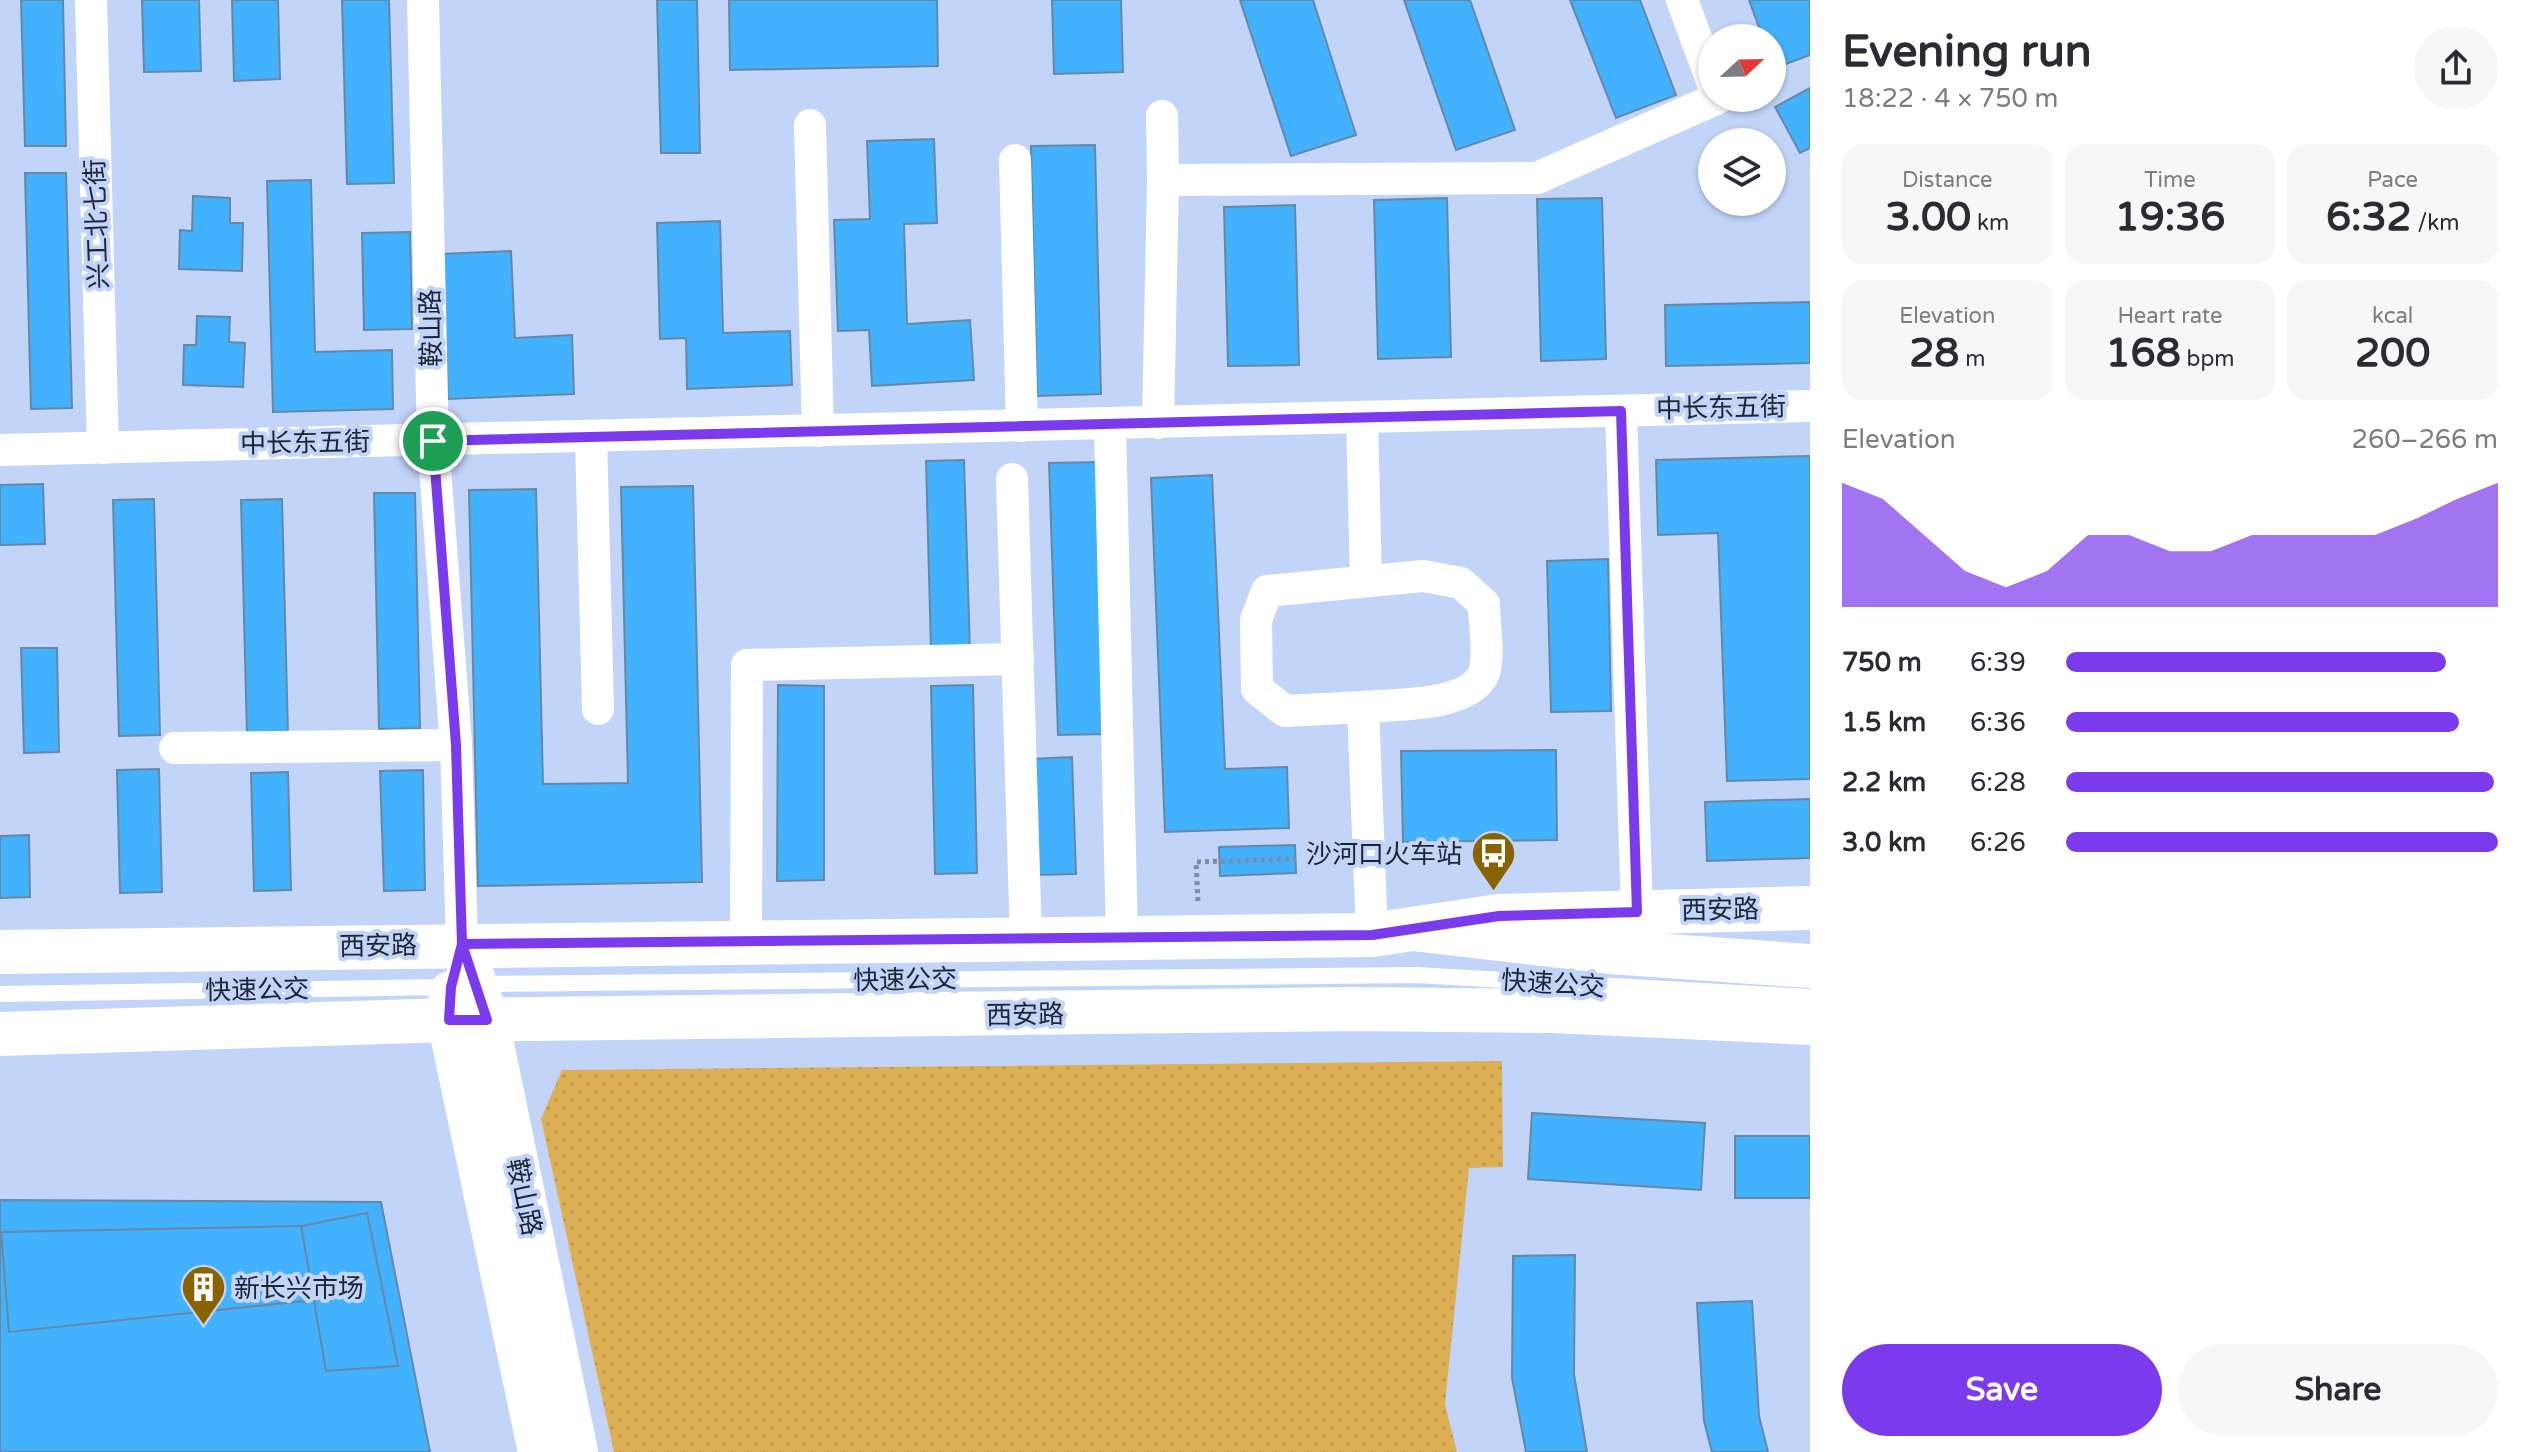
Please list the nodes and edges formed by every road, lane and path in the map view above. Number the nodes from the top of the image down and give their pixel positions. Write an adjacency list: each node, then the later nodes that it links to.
1 (91, 0): 19 (street, 兴工北七街)
2 (423, 0): 18 (street, 鞍山路)
3 (1682, 0): 4 (street)
4 (1698, 43)
5 (1698, 107): 9 (street)
6 (1162, 116): 9 (street)
7 (810, 125): 16 (street)
8 (1015, 160): 15 (street)
9 (1163, 180): 13 (street)
10 (1810, 406): 11 (street, 中长东五街)
11 (1621, 411): 12 (street, 中长东五街); 31 (street)
12 (1362, 417): 13 (street, 中长东五街); 22 (street)
13 (1158, 423): 14 (street, 中长东五街)
14 (1110, 424): 15 (street, 中长东五街); 33 (street)
15 (1022, 426): 16 (street, 中长东五街)
16 (818, 431): 17 (street, 中长东五街)
17 (591, 437): 18 (street, 中长东五街); 25 (street)
18 (433, 441): 19 (street, 中长东五街); 26 (street, 鞍山路)
19 (103, 448): 20 (street, 中长东五街)
20 (0, 450)
21 (1012, 479): 23 (street)
22 (1366, 581): 24 (street); 24 (street)
23 (1018, 659): 34 (street); 35 (street)
24 (1363, 707): 32 (street)
25 (598, 709)
26 (456, 745): 27 (street); 36 (street, 鞍山路)
27 (175, 748)
28 (1296, 859): 29 (path)
29 (1219, 861)
30 (1810, 908): 31 (main road, 西安路)
31 (1637, 912): 32 (main road, 西安路)
32 (1393, 932): 33 (main road, 西安路); 38 (main road)
33 (1122, 938): 34 (main road, 西安路)
34 (1026, 939): 35 (main road, 西安路)
35 (746, 941): 36 (main road, 西安路)
36 (462, 944): 37 (main road, 西安路); 41 (main road, 鞍山路)
37 (0, 952)
38 (1810, 966)
39 (0, 994): 41 (lane, 快速公交)
40 (1810, 997): 41 (lane, 快速公交)
41 (466, 1003): 42 (main road, 西安路); 43 (main road, 西安路); 44 (main road, 鞍山路); 45 (main road, 鞍山路)
42 (1810, 1023)
43 (0, 1034)
44 (540, 1452)
45 (576, 1452)

